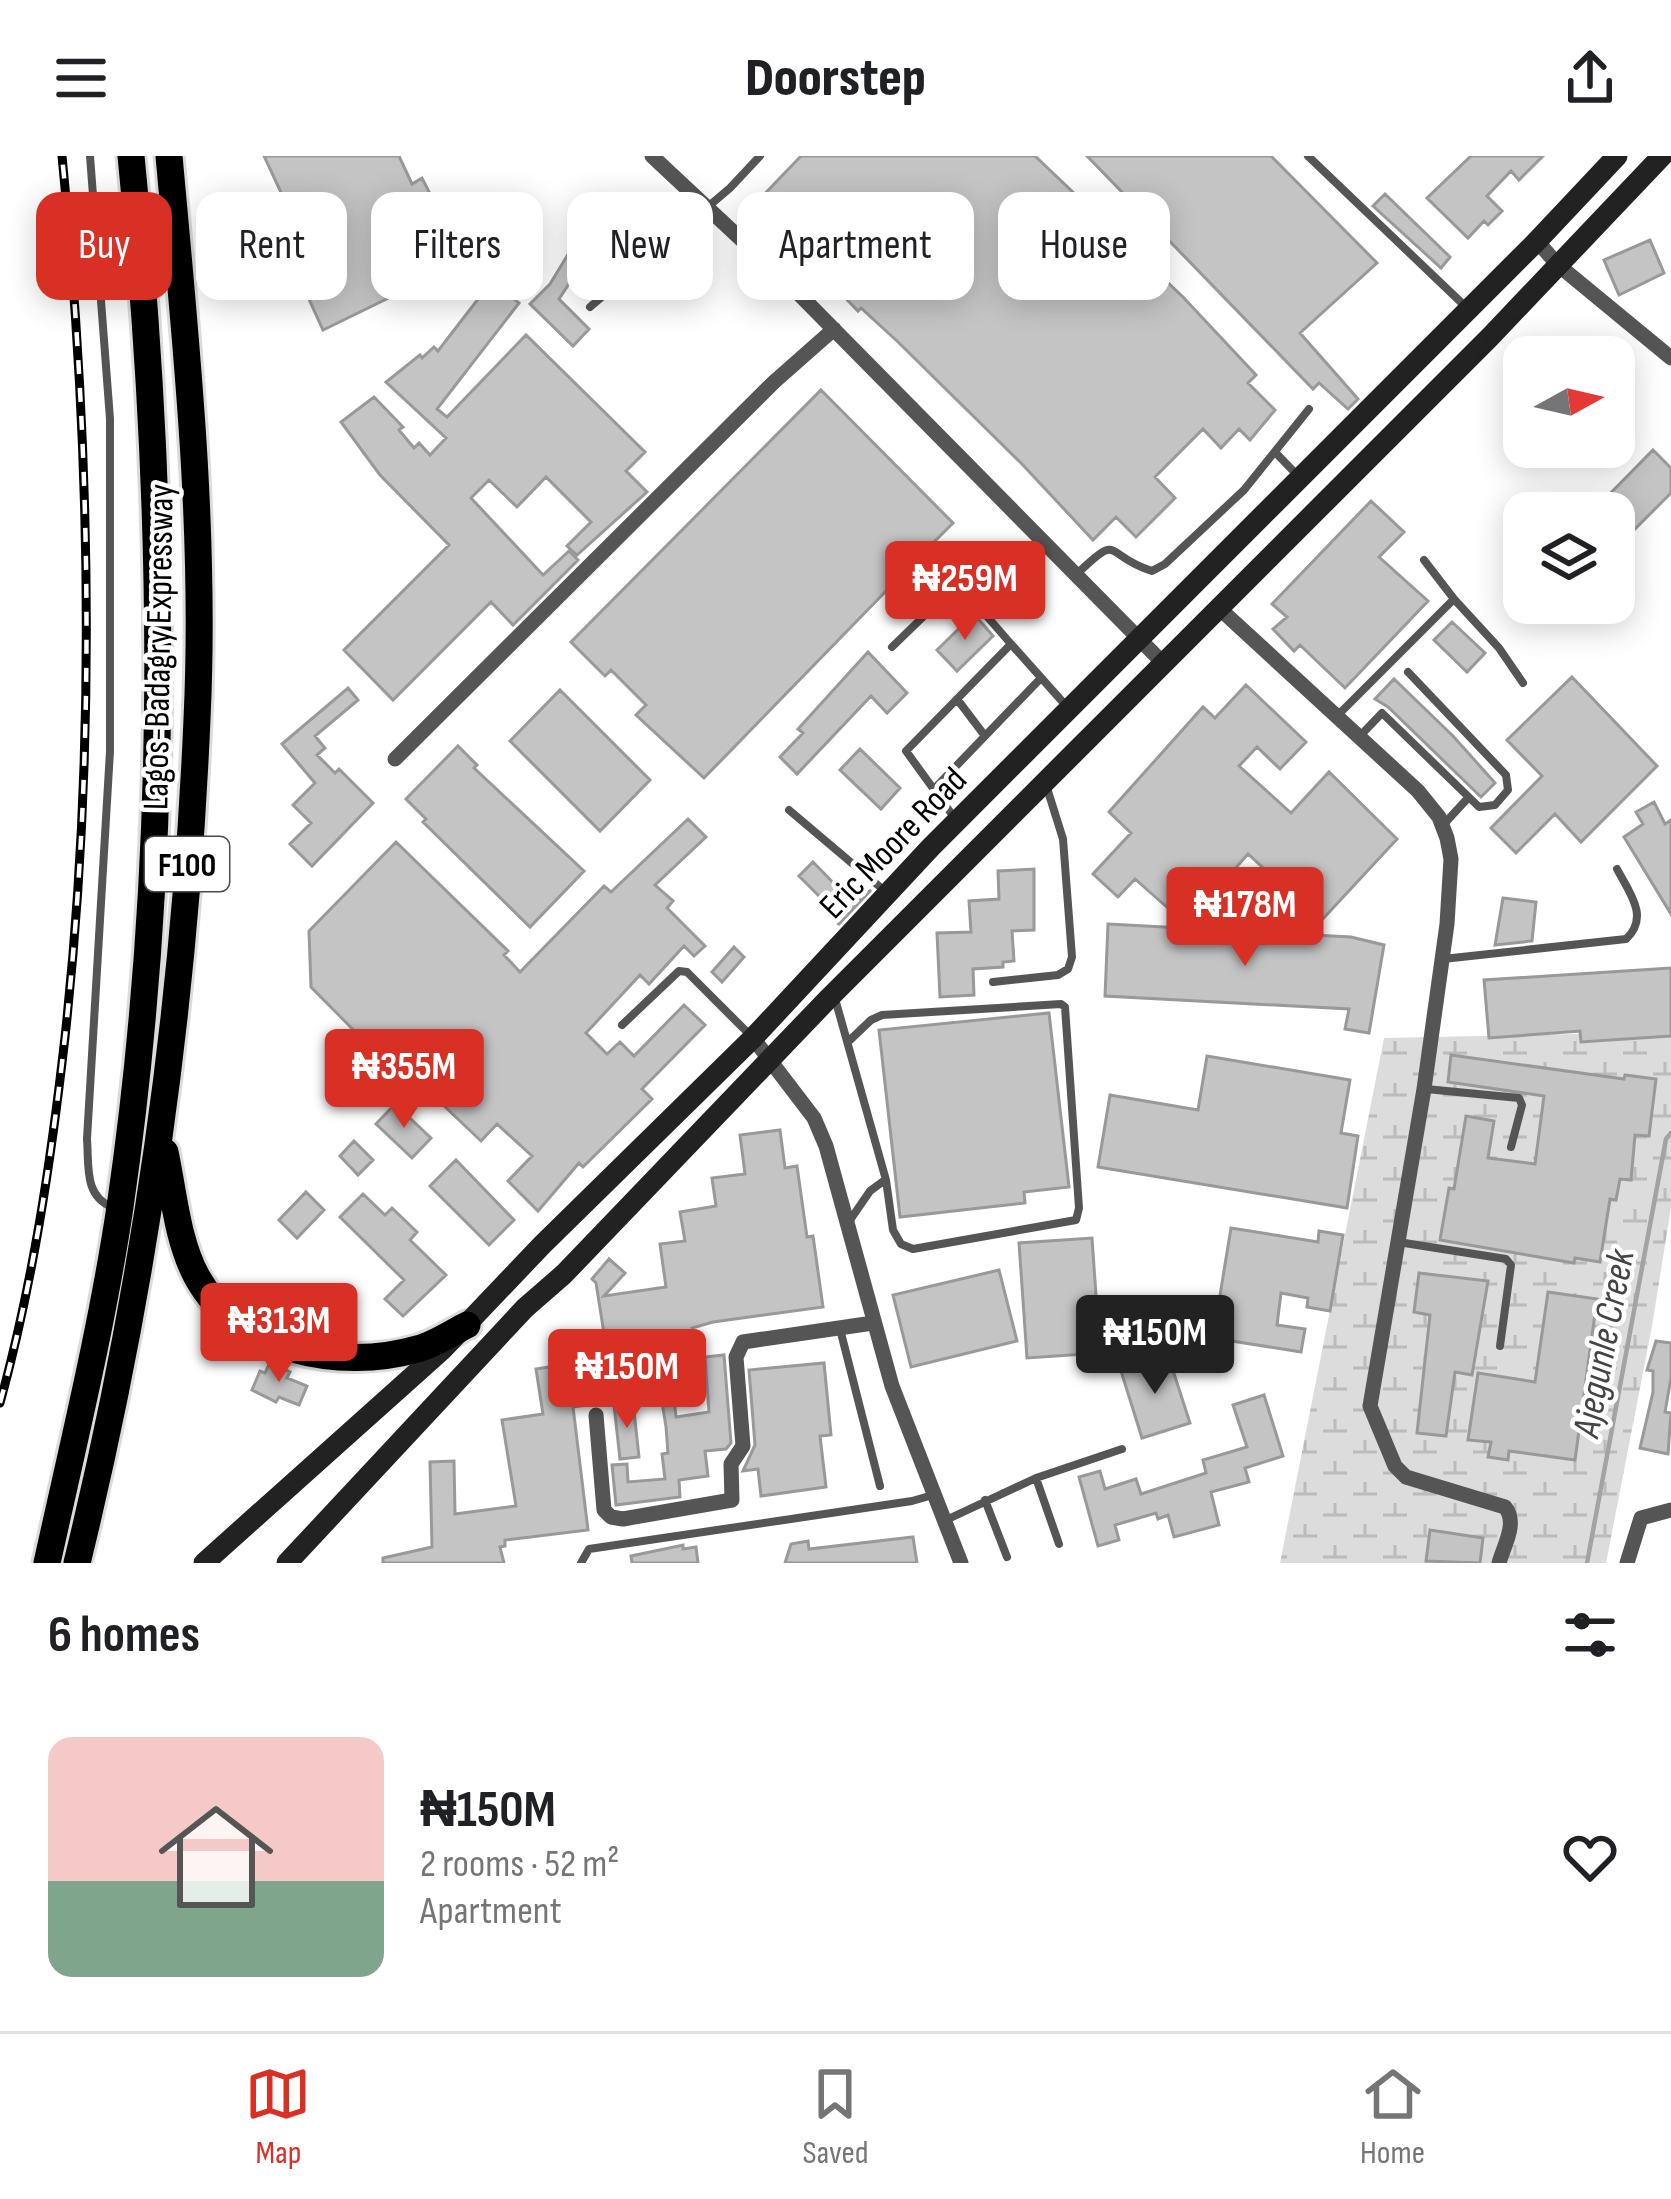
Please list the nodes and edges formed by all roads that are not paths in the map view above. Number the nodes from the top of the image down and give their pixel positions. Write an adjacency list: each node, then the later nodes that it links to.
1 (90, 156): 58 (lane)
2 (131, 156): 58 (highway, Lagos-Badagry Expressway / F100)
3 (169, 156): 55 (highway, Lagos-Badagry Expressway / F100)
4 (652, 156): 9 (street)
5 (760, 156): 10 (lane)
6 (1308, 156): 16 (lane)
7 (1617, 156): 12 (street, Eric Moore Road)
8 (1662, 156): 13 (street, Eric Moore Road)
9 (689, 192)
10 (713, 199)
11 (713, 215): 17 (street)
12 (1537, 241): 13 (street); 16 (street, Eric Moore Road)
13 (1557, 263): 18 (street); 25 (street, Eric Moore Road)
14 (598, 300): 15 (lane)
15 (590, 307)
16 (1468, 310): 21 (street, Eric Moore Road)
17 (834, 329): 23 (street); 38 (street)
18 (1671, 358)
19 (1310, 409): 20 (lane)
20 (1275, 452): 21 (lane); 23 (lane)
21 (1299, 477): 26 (street, Eric Moore Road)
22 (1424, 560): 24 (lane)
23 (1078, 574): 26 (street)
24 (1454, 599): 32 (lane); 35 (lane)
25 (1220, 609): 29 (street, Eric Moore Road); 35 (street)
26 (1140, 640): 29 (street); 34 (street, Eric Moore Road)
27 (1011, 644): 28 (lane); 31 (lane); 33 (lane)
28 (892, 647)
29 (1165, 665): 39 (street, Eric Moore Road)
30 (1408, 673): 41 (lane)
31 (1041, 678): 34 (lane); 36 (lane)
32 (1523, 682)
33 (957, 699): 36 (lane); 40 (lane)
34 (1070, 710): 43 (street, Eric Moore Road)
35 (1337, 716): 37 (street)
36 (986, 736): 40 (lane)
37 (1358, 738): 41 (lane); 44 (street)
38 (395, 759)
39 (1045, 781): 48 (lane); 49 (street, Eric Moore Road)
40 (934, 789): 43 (lane)
41 (1468, 799): 44 (lane)
42 (789, 810): 46 (lane)
43 (957, 821): 46 (street, Eric Moore Road)
44 (1443, 825): 47 (street)
45 (1617, 869): 47 (lane)
46 (887, 892): 51 (street, Eric Moore Road)
47 (1441, 959): 54 (street)
48 (993, 982)
49 (834, 993): 52 (lane); 53 (street, Eric Moore Road)
50 (622, 1025): 51 (lane)
51 (753, 1038): 53 (street); 62 (street, Eric Moore Road)
52 (850, 1040): 57 (lane); 57 (lane)
53 (772, 1059): 59 (street); 78 (street, Eric Moore Road)
54 (1424, 1089): 56 (lane); 60 (street)
55 (162, 1139): 62 (highway); 76 (highway, Lagos-Badagry Expressway / F100)
56 (1511, 1147)
57 (886, 1180): 59 (lane)
58 (119, 1210): 75 (highway, Lagos-Badagry Expressway / F100)
59 (848, 1224): 61 (street)
60 (1397, 1241): 64 (lane); 81 (street)
61 (873, 1323): 63 (street); 69 (street)
62 (467, 1325): 77 (street, Eric Moore Road)
63 (840, 1329): 65 (street); 68 (lane)
64 (1500, 1346)
65 (596, 1415)
66 (1122, 1449): 67 (lane)
67 (1036, 1478): 70 (lane); 73 (lane)
68 (880, 1486)
69 (934, 1495): 72 (street); 79 (lane)
70 (986, 1500): 72 (lane); 74 (lane)
71 (1671, 1510): 82 (street)
72 (944, 1521): 80 (street)
73 (1059, 1544)
74 (1007, 1557)
75 (46, 1563)
76 (77, 1563)
77 (204, 1563)
78 (287, 1563)
79 (581, 1563)
80 (961, 1563)
81 (1498, 1563)
82 (1627, 1563)

